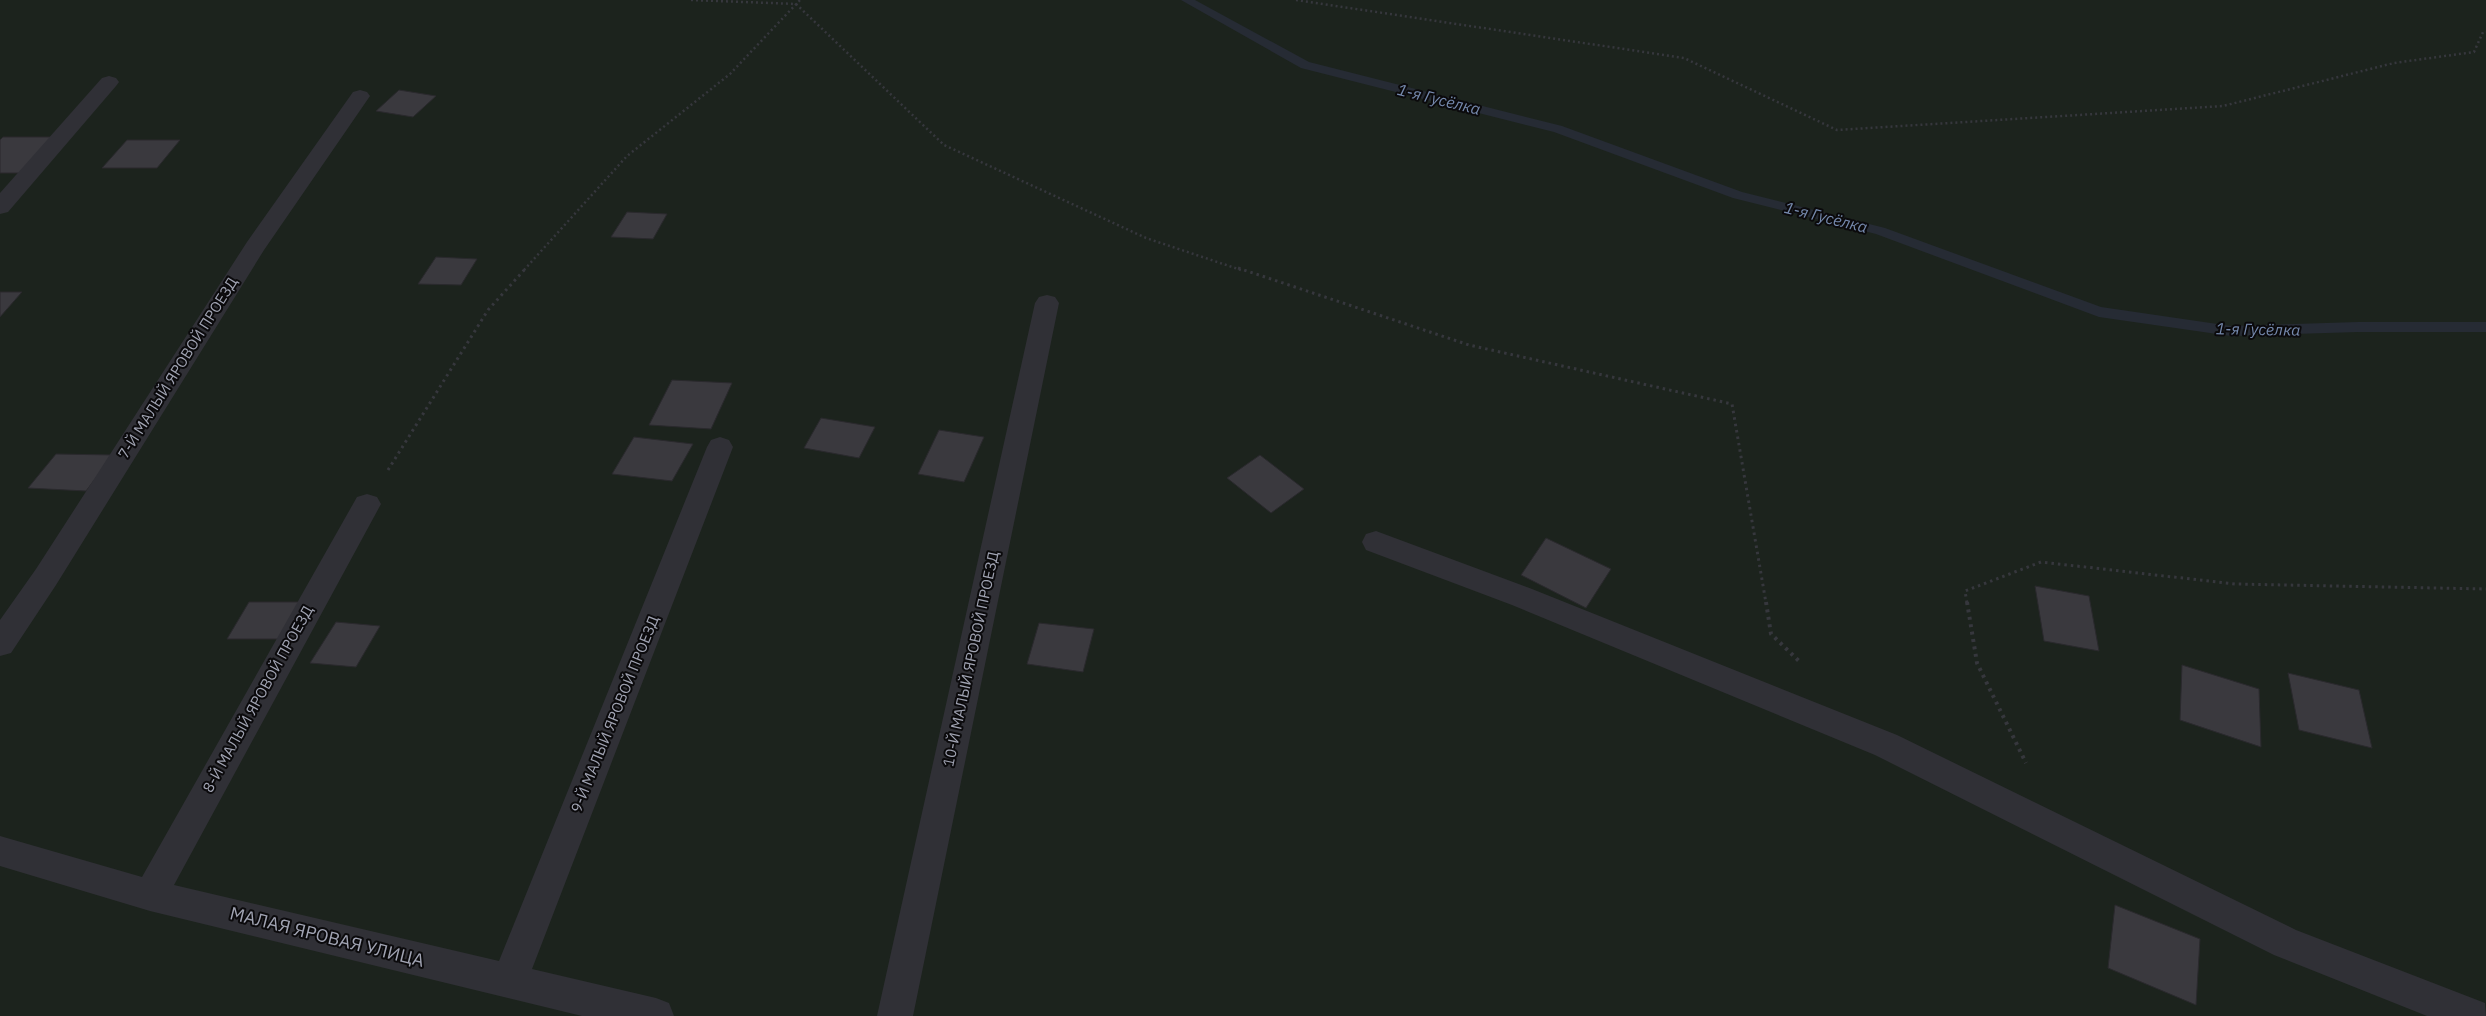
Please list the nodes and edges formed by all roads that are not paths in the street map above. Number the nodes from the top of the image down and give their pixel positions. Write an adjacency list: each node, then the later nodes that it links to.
1 (108, 82): 3 (street)
2 (360, 96): 8 (street, 7-Й МАЛЫЙ ЯРОВОЙ ПРОЕЗД)
3 (0, 207)
4 (1047, 303): 13 (street, 10-Й МАЛЫЙ ЯРОВОЙ ПРОЕЗД)
5 (720, 448): 11 (street, 9-Й МАЛЫЙ ЯРОВОЙ ПРОЕЗД)
6 (367, 504): 10 (street, 8-Й МАЛЫЙ ЯРОВОЙ ПРОЕЗД)
7 (1376, 542): 14 (street)
8 (0, 644)
9 (0, 851): 10 (street, МАЛАЯ ЯРОВАЯ УЛИЦА)
10 (150, 894): 11 (street, МАЛАЯ ЯРОВАЯ УЛИЦА)
11 (509, 981): 12 (street, МАЛАЯ ЯРОВАЯ УЛИЦА)
12 (656, 1016)
13 (896, 1016)
14 (2472, 1016)

